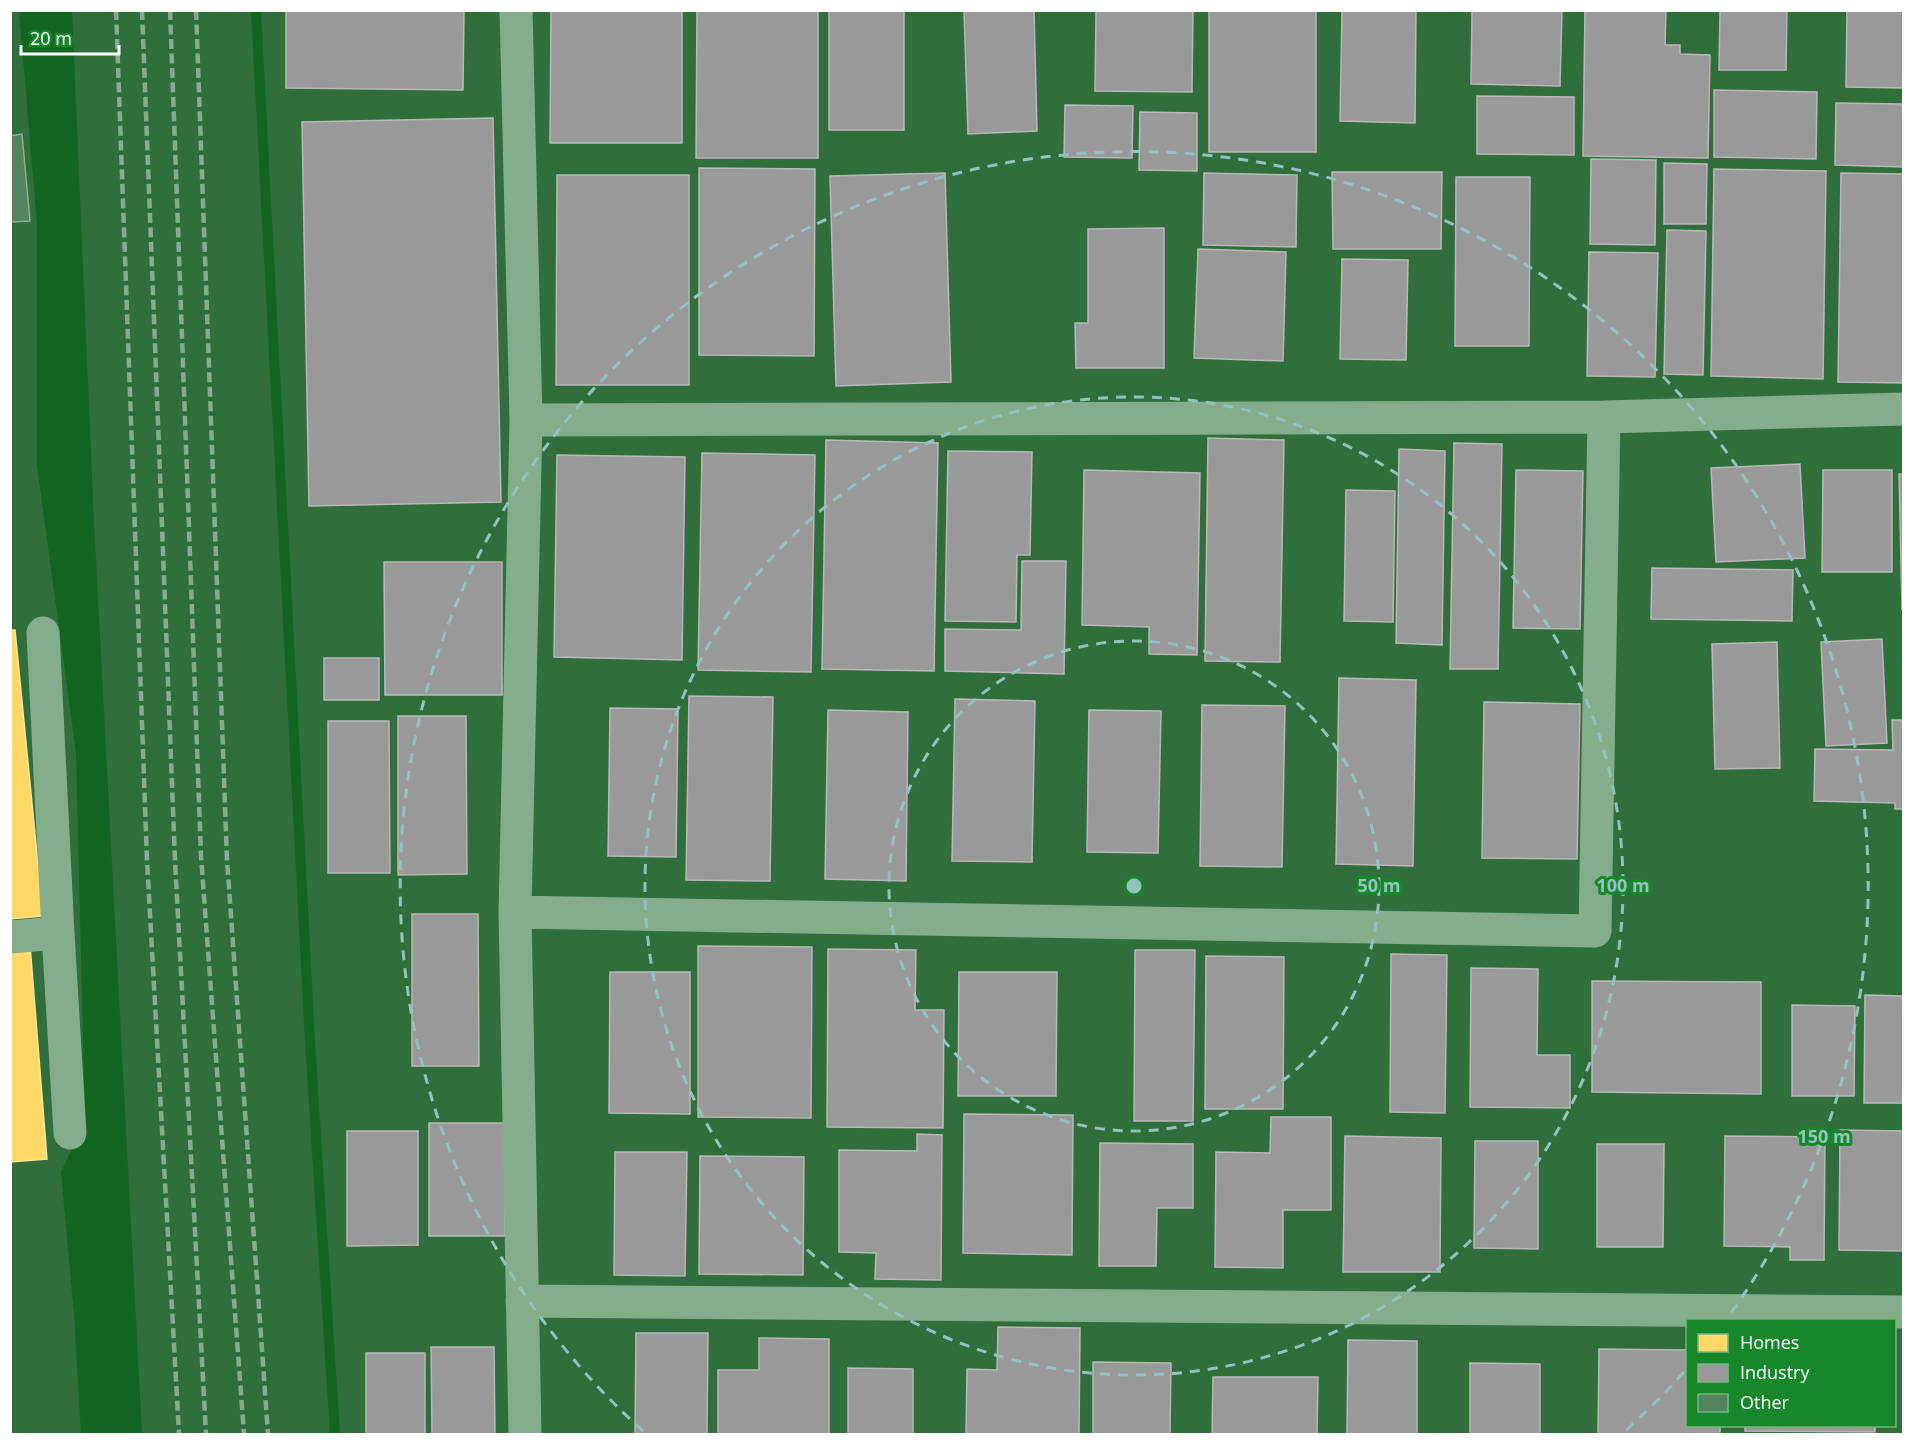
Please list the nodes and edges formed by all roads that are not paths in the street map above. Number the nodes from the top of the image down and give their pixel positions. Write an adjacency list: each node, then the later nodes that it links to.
1 (516, 10): 4 (street)
2 (1904, 409): 3 (street)
3 (1604, 417): 4 (street); 6 (street)
4 (526, 420): 6 (street)
5 (43, 633): 7 (street)
6 (515, 912): 10 (street)
7 (58, 933): 8 (street); 9 (street)
8 (10, 937)
9 (70, 1133)
10 (522, 1300): 11 (street); 12 (street)
11 (1904, 1312)
12 (525, 1434)

